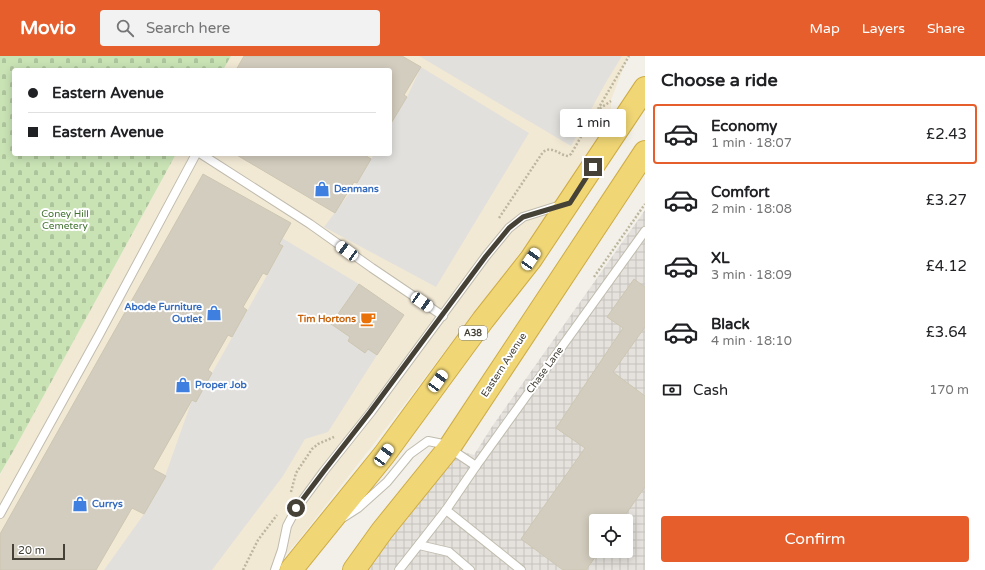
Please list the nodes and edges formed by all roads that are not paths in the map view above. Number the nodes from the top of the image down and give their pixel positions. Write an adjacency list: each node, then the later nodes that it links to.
1 (645, 88): 5 (highway, A38)
2 (645, 152): 8 (highway, Eastern Avenue)
3 (195, 156): 11 (lane)
4 (204, 156): 7 (lane)
5 (570, 203): 7 (lane); 12 (highway, A38)
6 (645, 231): 9 (lane, Chase Lane)
7 (443, 316): 14 (lane)
8 (449, 448): 9 (lane); 12 (lane); 16 (highway, Eastern Avenue)
9 (476, 466): 10 (lane, Chase Lane)
10 (446, 510): 13 (lane, Chase Lane); 19 (lane)
11 (0, 514)
12 (327, 527): 15 (highway, A38)
13 (419, 545): 17 (lane, Chase Lane); 18 (lane)
14 (275, 570)
15 (291, 570)
16 (354, 570)
17 (399, 570)
18 (470, 570)
19 (521, 570)

